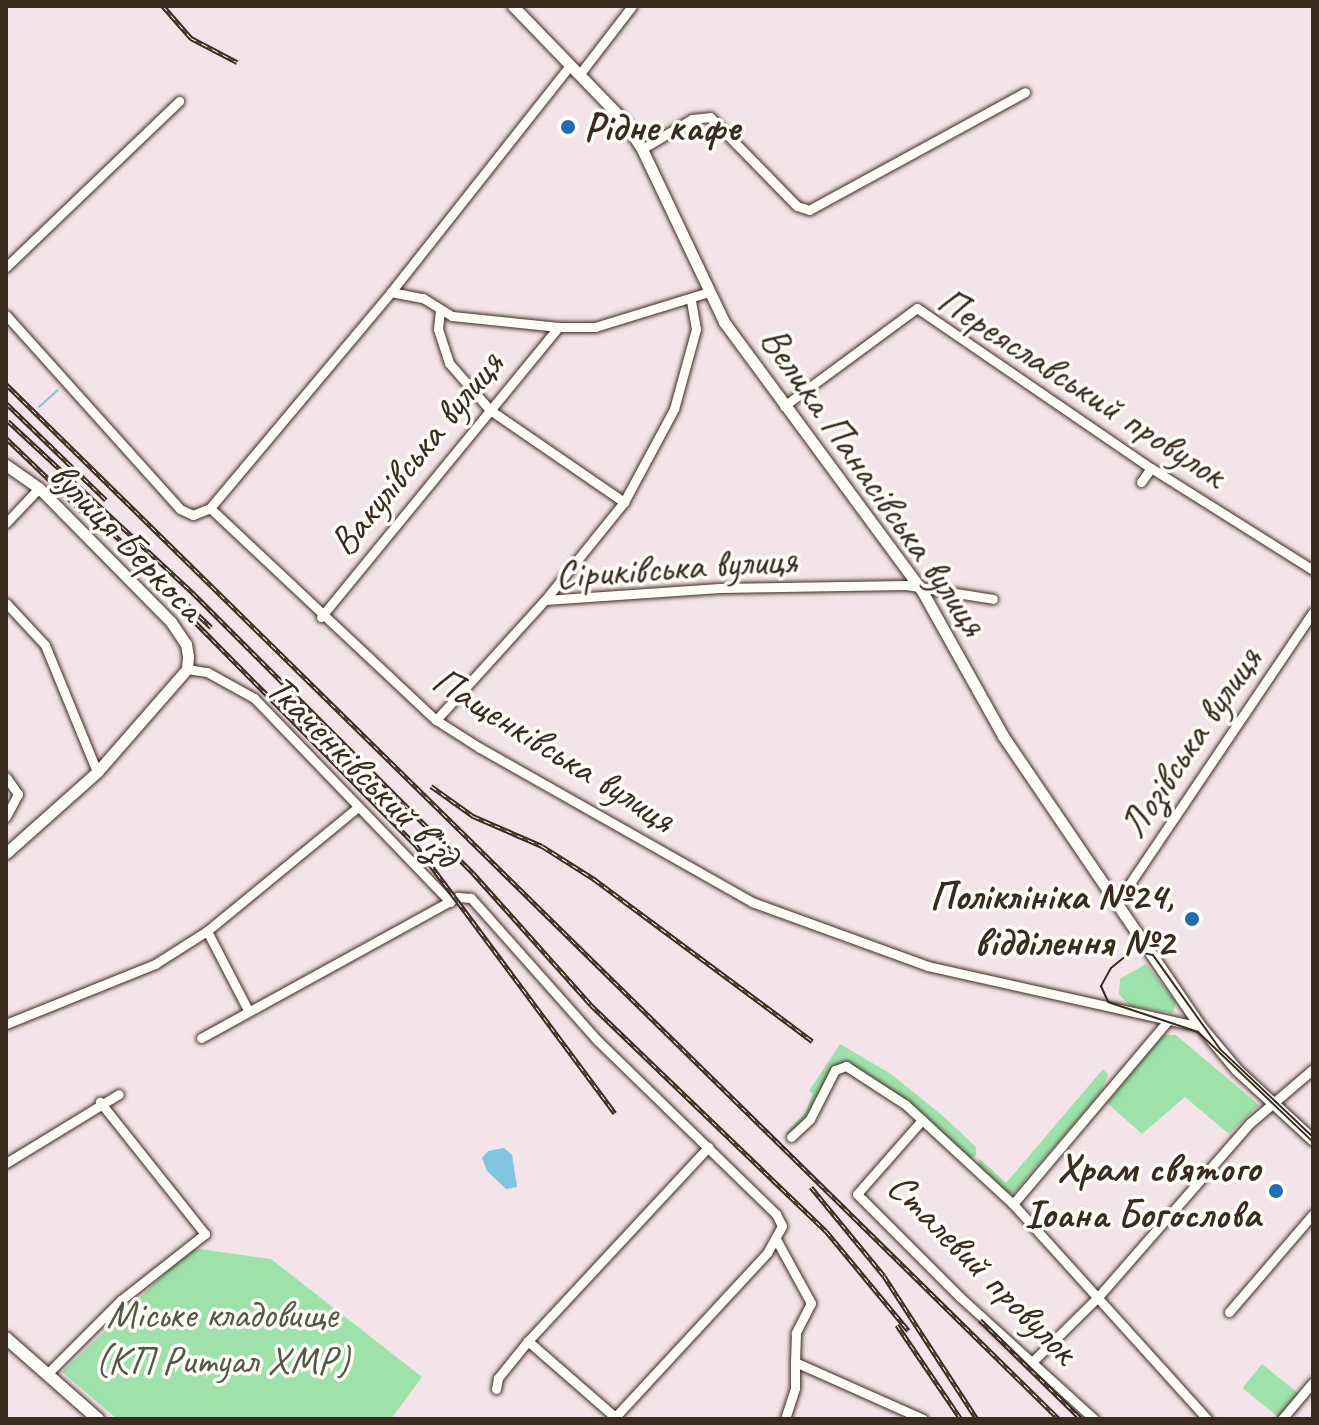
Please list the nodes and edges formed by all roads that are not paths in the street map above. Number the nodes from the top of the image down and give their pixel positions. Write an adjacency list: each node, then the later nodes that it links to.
1 (513, 6): 3 (street, Велика Панасівська вулиця)
2 (632, 6): 4 (street)
3 (570, 65): 4 (street, Велика Панасівська вулиця); 9 (street)
4 (579, 75): 7 (street, Велика Панасівська вулиця)
5 (1025, 92): 7 (street)
6 (179, 101): 8 (street)
7 (642, 149): 10 (street, Велика Панасівська вулиця)
8 (6, 267)
9 (391, 292): 12 (street); 22 (street)
10 (709, 292): 11 (street); 15 (street, Велика Панасівська вулиця)
11 (691, 300): 14 (street); 21 (street)
12 (440, 310): 14 (street); 16 (street)
13 (6, 315): 22 (street)
14 (558, 327): 16 (street, Вакулівська вулиця)
15 (784, 406): 18 (street, Переяславський провулок); 25 (street, Велика Панасівська вулиця)
16 (490, 410): 21 (street); 30 (street, Вакулівська вулиця)
17 (6, 465): 20 (street, вулиця Беркоса)
18 (1151, 468): 19 (street); 24 (street, Переяславський провулок)
19 (1141, 482)
20 (39, 488): 23 (street); 31 (street, вулиця Беркоса)
21 (624, 502): 27 (street)
22 (210, 508): 30 (street, Пащенківська вулиця)
23 (6, 523)
24 (1313, 570)
25 (921, 589): 26 (street, Сіриківська вулиця); 27 (street, Сіриківська вулиця); 39 (street, Велика Панасівська вулиця)
26 (993, 599)
27 (545, 600): 32 (street, Сіриківська вулиця)
28 (6, 603): 33 (street)
29 (1313, 612): 39 (street, Лозівська вулиця)
30 (321, 617): 32 (street, Пащенківська вулиця)
31 (187, 669): 33 (street); 35 (street, Ткаченківський в'їзд)
32 (436, 720): 42 (street, Пащенківська вулиця)
33 (97, 772): 37 (street)
34 (6, 777): 36 (street)
35 (357, 808): 38 (street, Ткаченківський в'їзд); 40 (street)
36 (6, 817)
37 (6, 853)
38 (450, 902): 41 (street); 53 (street)
39 (1116, 904): 44 (street, Велика Панасівська вулиця)
40 (207, 931): 41 (street); 43 (street)
41 (248, 1010): 45 (street)
42 (1167, 1022): 44 (street, Пащенківська вулиця); 55 (street)
43 (6, 1024)
44 (1201, 1027): 49 (street, Велика Панасівська вулиця)
45 (201, 1038)
46 (1313, 1069): 49 (street)
47 (119, 1094): 48 (street)
48 (100, 1102): 54 (street); 64 (street)
49 (1275, 1106): 52 (street, Велика Панасівська вулиця); 58 (street)
50 (922, 1120): 51 (street); 55 (street); 62 (street, Сталевий провулок)
51 (791, 1137)
52 (1313, 1140)
53 (708, 1147): 57 (street); 61 (street)
54 (6, 1163)
55 (1013, 1204): 58 (street)
56 (1313, 1214): 59 (street)
57 (777, 1241): 61 (street); 63 (street)
58 (1098, 1297): 62 (street); 71 (street)
59 (1229, 1312)
60 (6, 1338): 64 (main road)
61 (528, 1341): 66 (street)
62 (1033, 1361): 70 (street, Сталевий провулок)
63 (795, 1362): 68 (street); 69 (street)
64 (47, 1374): 67 (main road)
65 (1313, 1382): 72 (street)
66 (496, 1389)
67 (98, 1419)
68 (785, 1419)
69 (923, 1419)
70 (1094, 1419)
71 (1207, 1419)
72 (1282, 1419)

